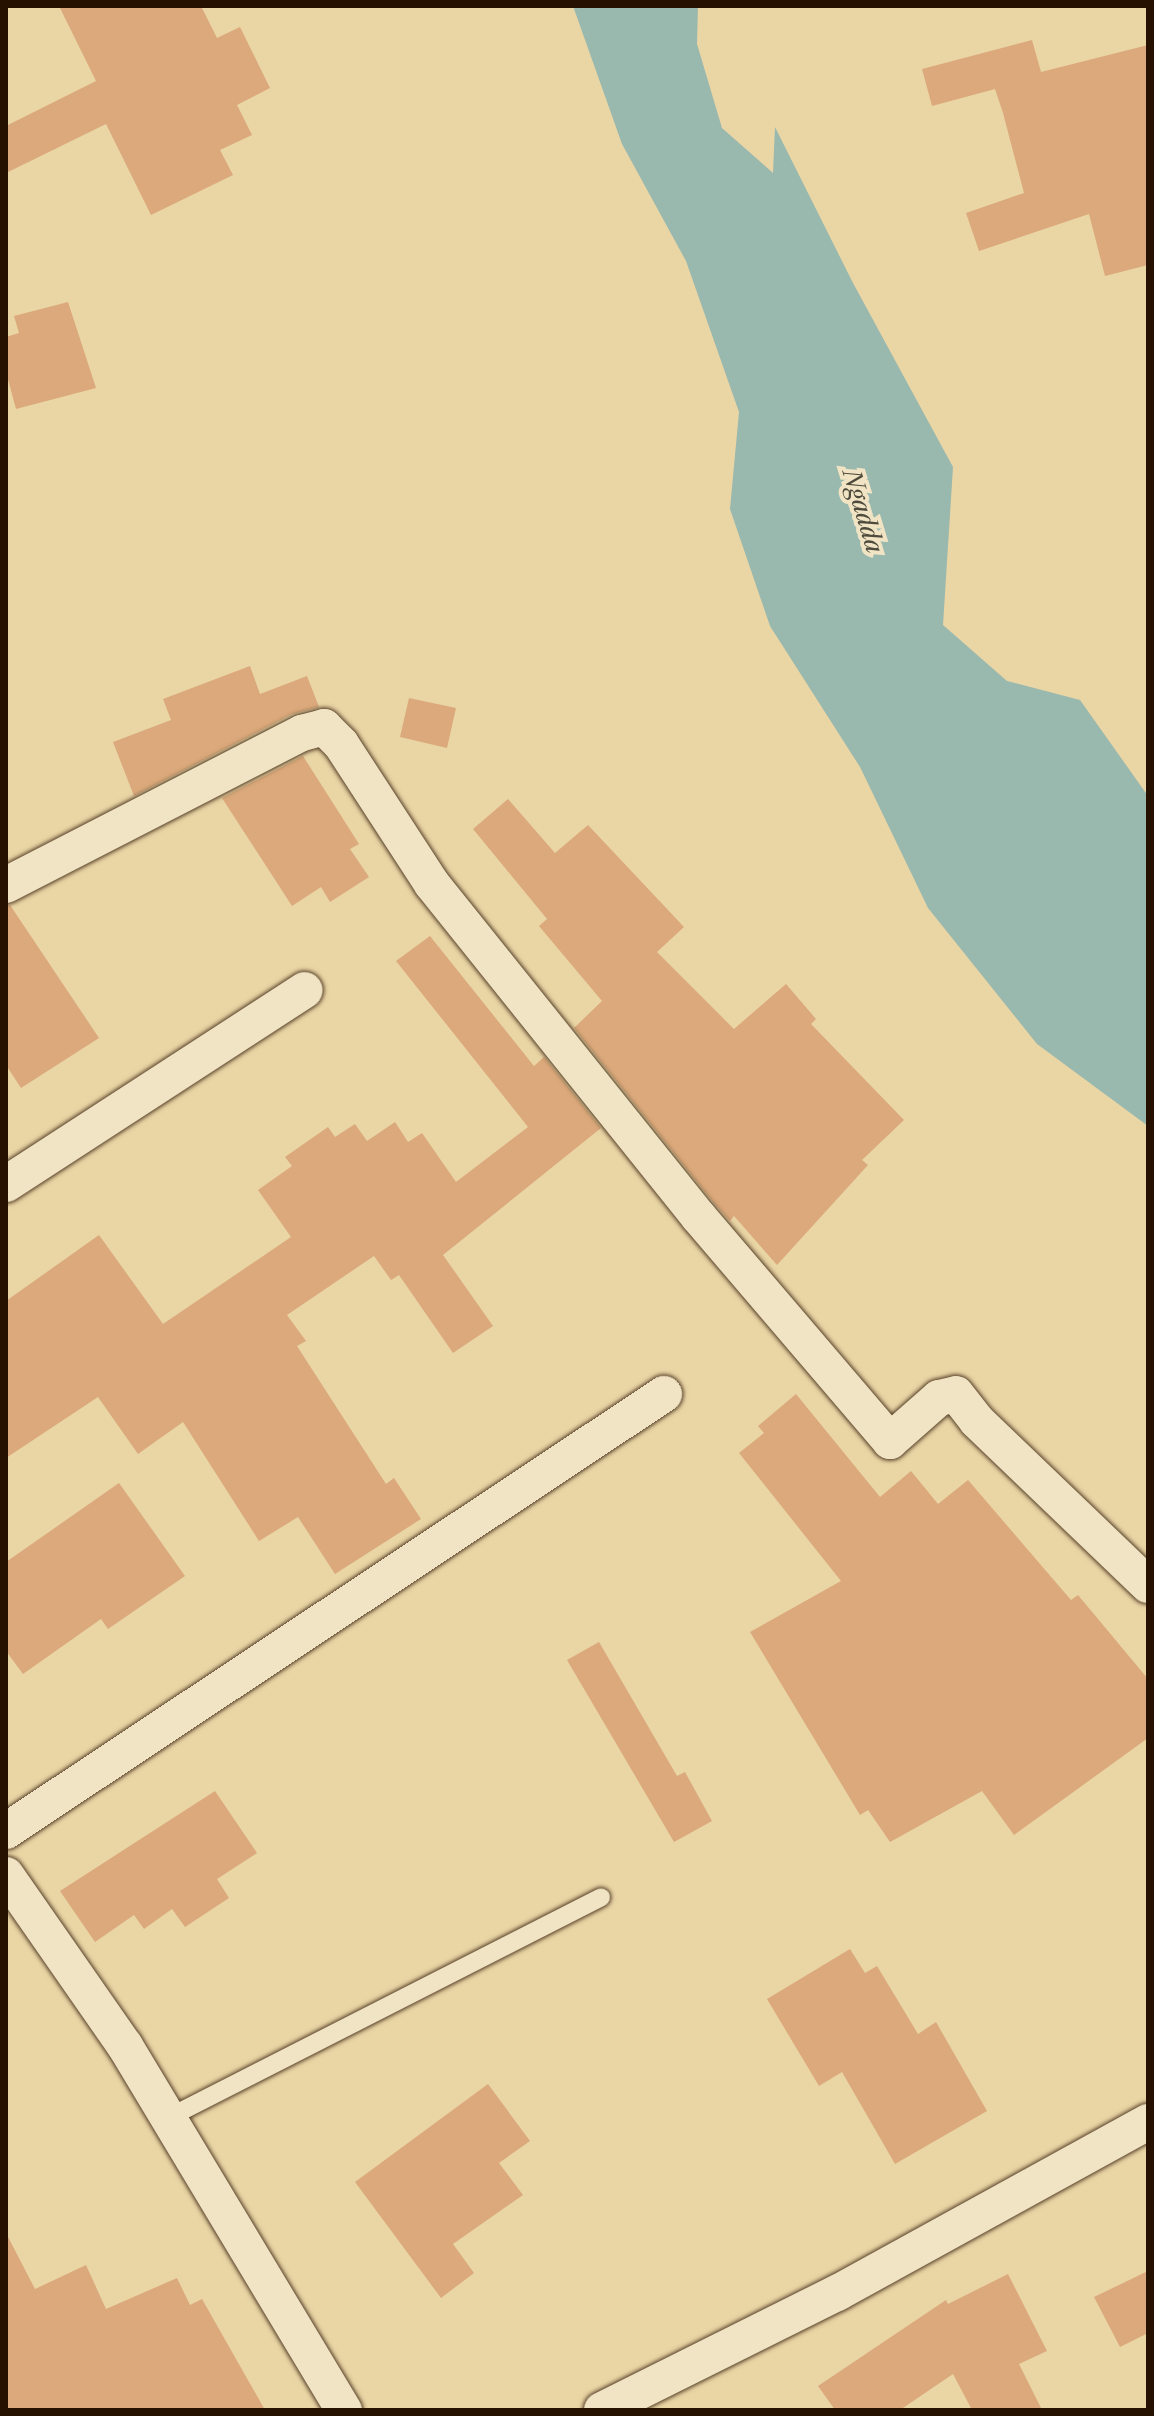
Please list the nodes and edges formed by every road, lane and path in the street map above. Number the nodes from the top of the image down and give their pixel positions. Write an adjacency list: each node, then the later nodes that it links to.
1 (6, 885): 5 (street)
2 (305, 990): 3 (street)
3 (6, 1184)
4 (664, 1394): 6 (street)
5 (1148, 1585)
6 (6, 1831)
7 (6, 1875): 9 (street)
8 (601, 1897): 9 (lane)
9 (168, 2118): 11 (street)
10 (1148, 2122): 12 (street)
11 (344, 2410)
12 (602, 2410)

